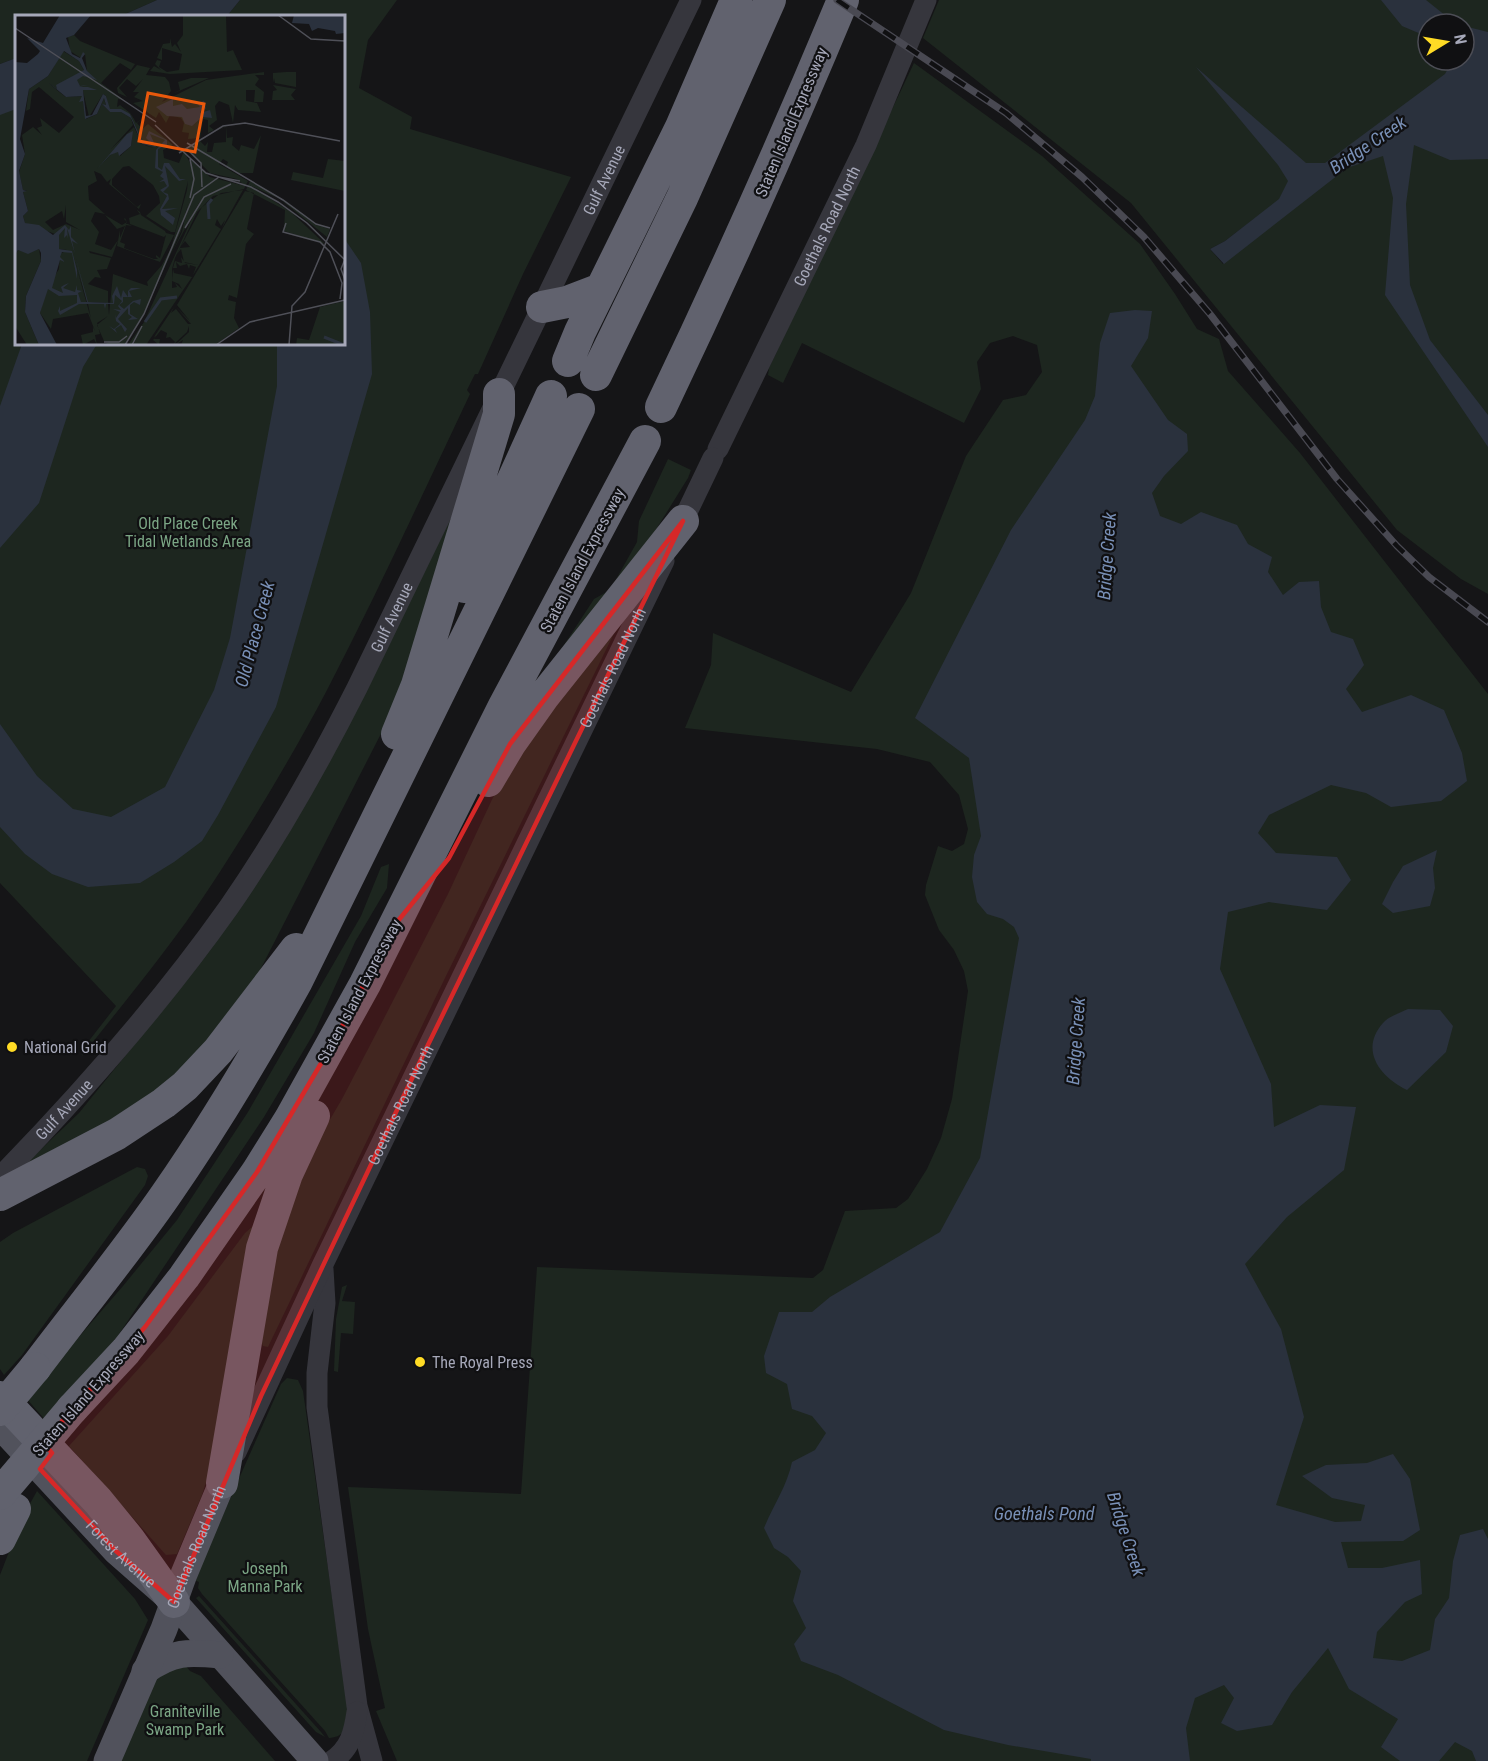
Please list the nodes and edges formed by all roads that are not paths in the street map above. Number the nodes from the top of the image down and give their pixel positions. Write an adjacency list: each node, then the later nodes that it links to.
1 (691, 0): 9 (street, Gulf Avenue)
2 (736, 0): 8 (highway)
3 (770, 0): 11 (highway)
4 (843, 0): 7 (highway, Staten Island Expressway)
5 (866, 0): 7 (highway)
6 (926, 0): 17 (street, Goethals Road North)
7 (818, 60): 14 (highway, Staten Island Expressway)
8 (601, 289): 9 (highway); 10 (highway)
9 (542, 307): 12 (street, Gulf Avenue)
10 (568, 361)
11 (596, 375)
12 (499, 394): 18 (highway); 24 (street, Gulf Avenue)
13 (551, 396): 18 (highway)
14 (661, 407)
15 (579, 410): 19 (highway)
16 (645, 441): 21 (highway, Staten Island Expressway)
17 (683, 521): 21 (highway); 27 (street, Goethals Road North)
18 (417, 685): 19 (highway)
19 (378, 818): 20 (highway)
20 (350, 874): 22 (highway); 28 (highway)
21 (393, 927): 23 (highway, Staten Island Expressway)
22 (282, 968): 25 (highway); 26 (highway)
23 (365, 984): 33 (highway); 34 (highway, Staten Island Expressway)
24 (0, 1177)
25 (0, 1195)
26 (0, 1218)
27 (322, 1264): 33 (street, Goethals Road North); 39 (street)
28 (30, 1363): 29 (highway); 31 (highway, bridge)
29 (0, 1389)
30 (0, 1397): 36 (highway)
31 (0, 1410)
32 (0, 1426): 36 (main road, Forest Avenue)
33 (222, 1483): 36 (main road, Goethals Road North)
34 (7, 1502): 35 (highway, Staten Island Expressway)
35 (0, 1539)
36 (174, 1602): 37 (main road, Forest Avenue); 38 (main road, Goethals Road North)
37 (220, 1655): 38 (main road); 41 (main road, Forest Avenue)
38 (145, 1671): 40 (main road, Goethals Road North)
39 (357, 1706): 42 (street); 43 (street)
40 (107, 1761)
41 (315, 1761)
42 (332, 1761)
43 (372, 1761)

